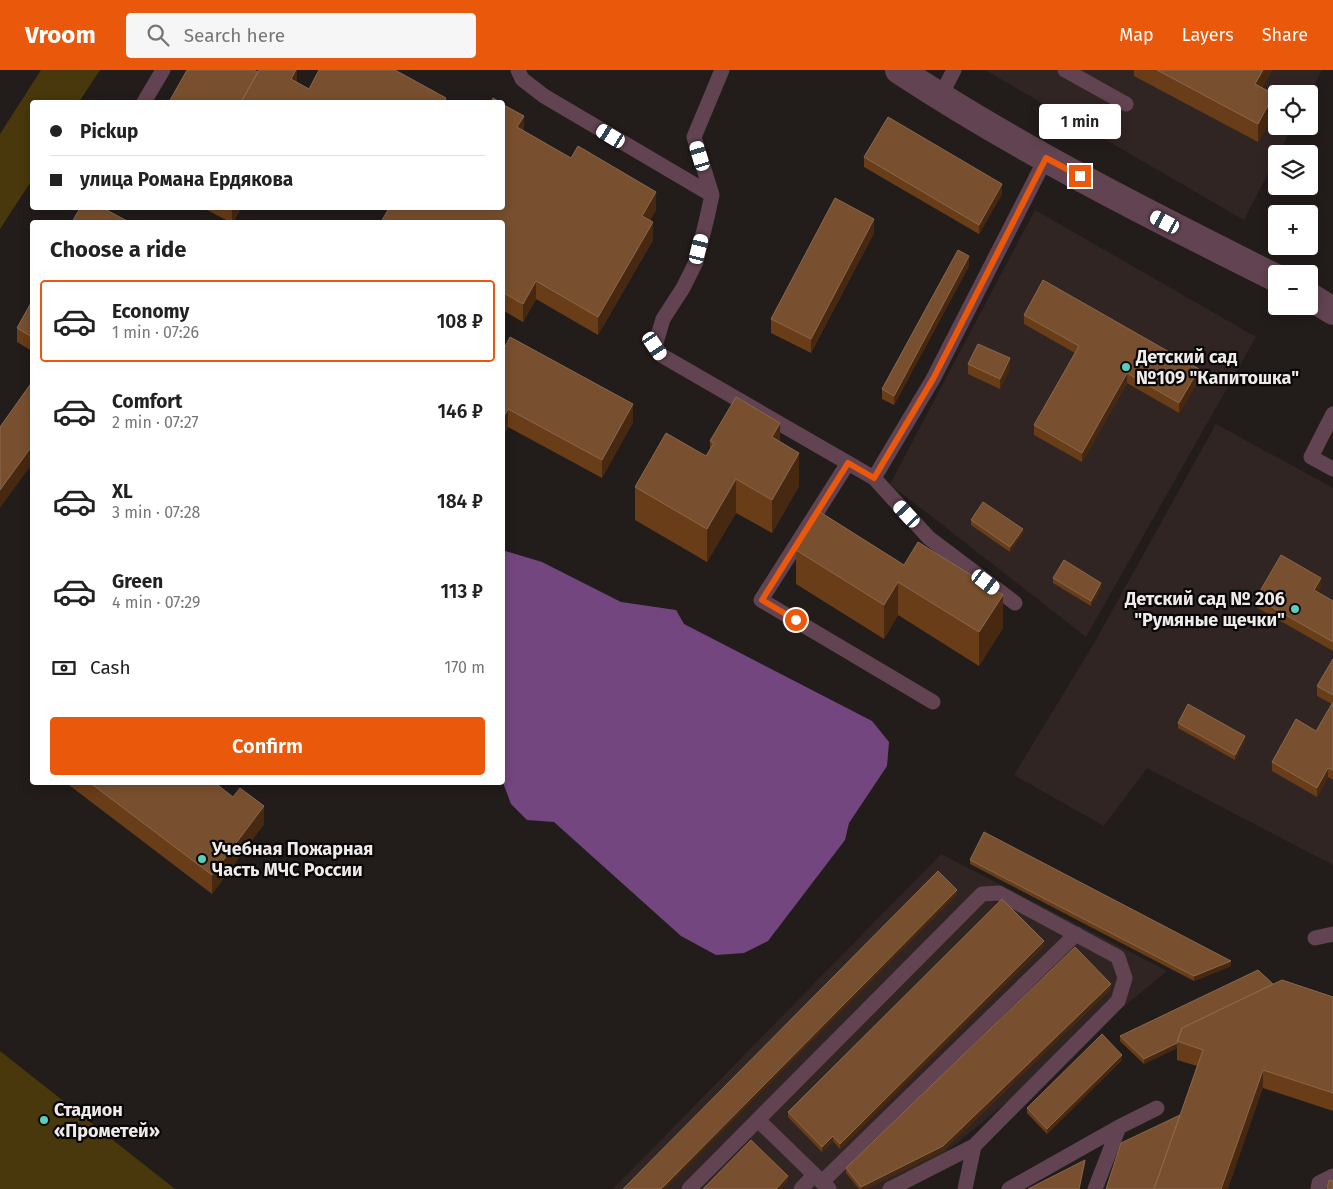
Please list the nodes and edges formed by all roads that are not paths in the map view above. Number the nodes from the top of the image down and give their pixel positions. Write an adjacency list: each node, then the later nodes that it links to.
1 (163, 70): 8 (lane)
2 (518, 70): 11 (lane)
3 (722, 70): 11 (lane)
4 (899, 70): 7 (street)
5 (954, 70): 7 (lane)
6 (1064, 70): 9 (lane)
7 (940, 97): 10 (street)
8 (145, 100)
9 (1126, 104)
10 (1046, 158): 12 (street); 18 (lane)
11 (712, 195): 16 (lane)
12 (1268, 274)
13 (1318, 302): 14 (street)
14 (1333, 311)
15 (1333, 414): 17 (lane)
16 (848, 463): 18 (lane); 20 (lane)
17 (1333, 469)
18 (874, 478): 19 (lane)
19 (1015, 603)
20 (933, 702)
21 (1076, 934): 25 (lane); 27 (lane); 29 (lane)
22 (1333, 934): 23 (lane)
23 (1315, 938)
24 (1157, 1108): 26 (lane)
25 (758, 1120): 29 (lane); 30 (lane)
26 (1119, 1127): 34 (lane); 35 (lane)
27 (974, 1146): 32 (lane); 33 (lane)
28 (1333, 1176): 36 (lane)
29 (822, 1182): 31 (lane)
30 (688, 1189)
31 (801, 1189)
32 (890, 1189)
33 (965, 1189)
34 (1009, 1189)
35 (1095, 1189)
36 (1318, 1189)

